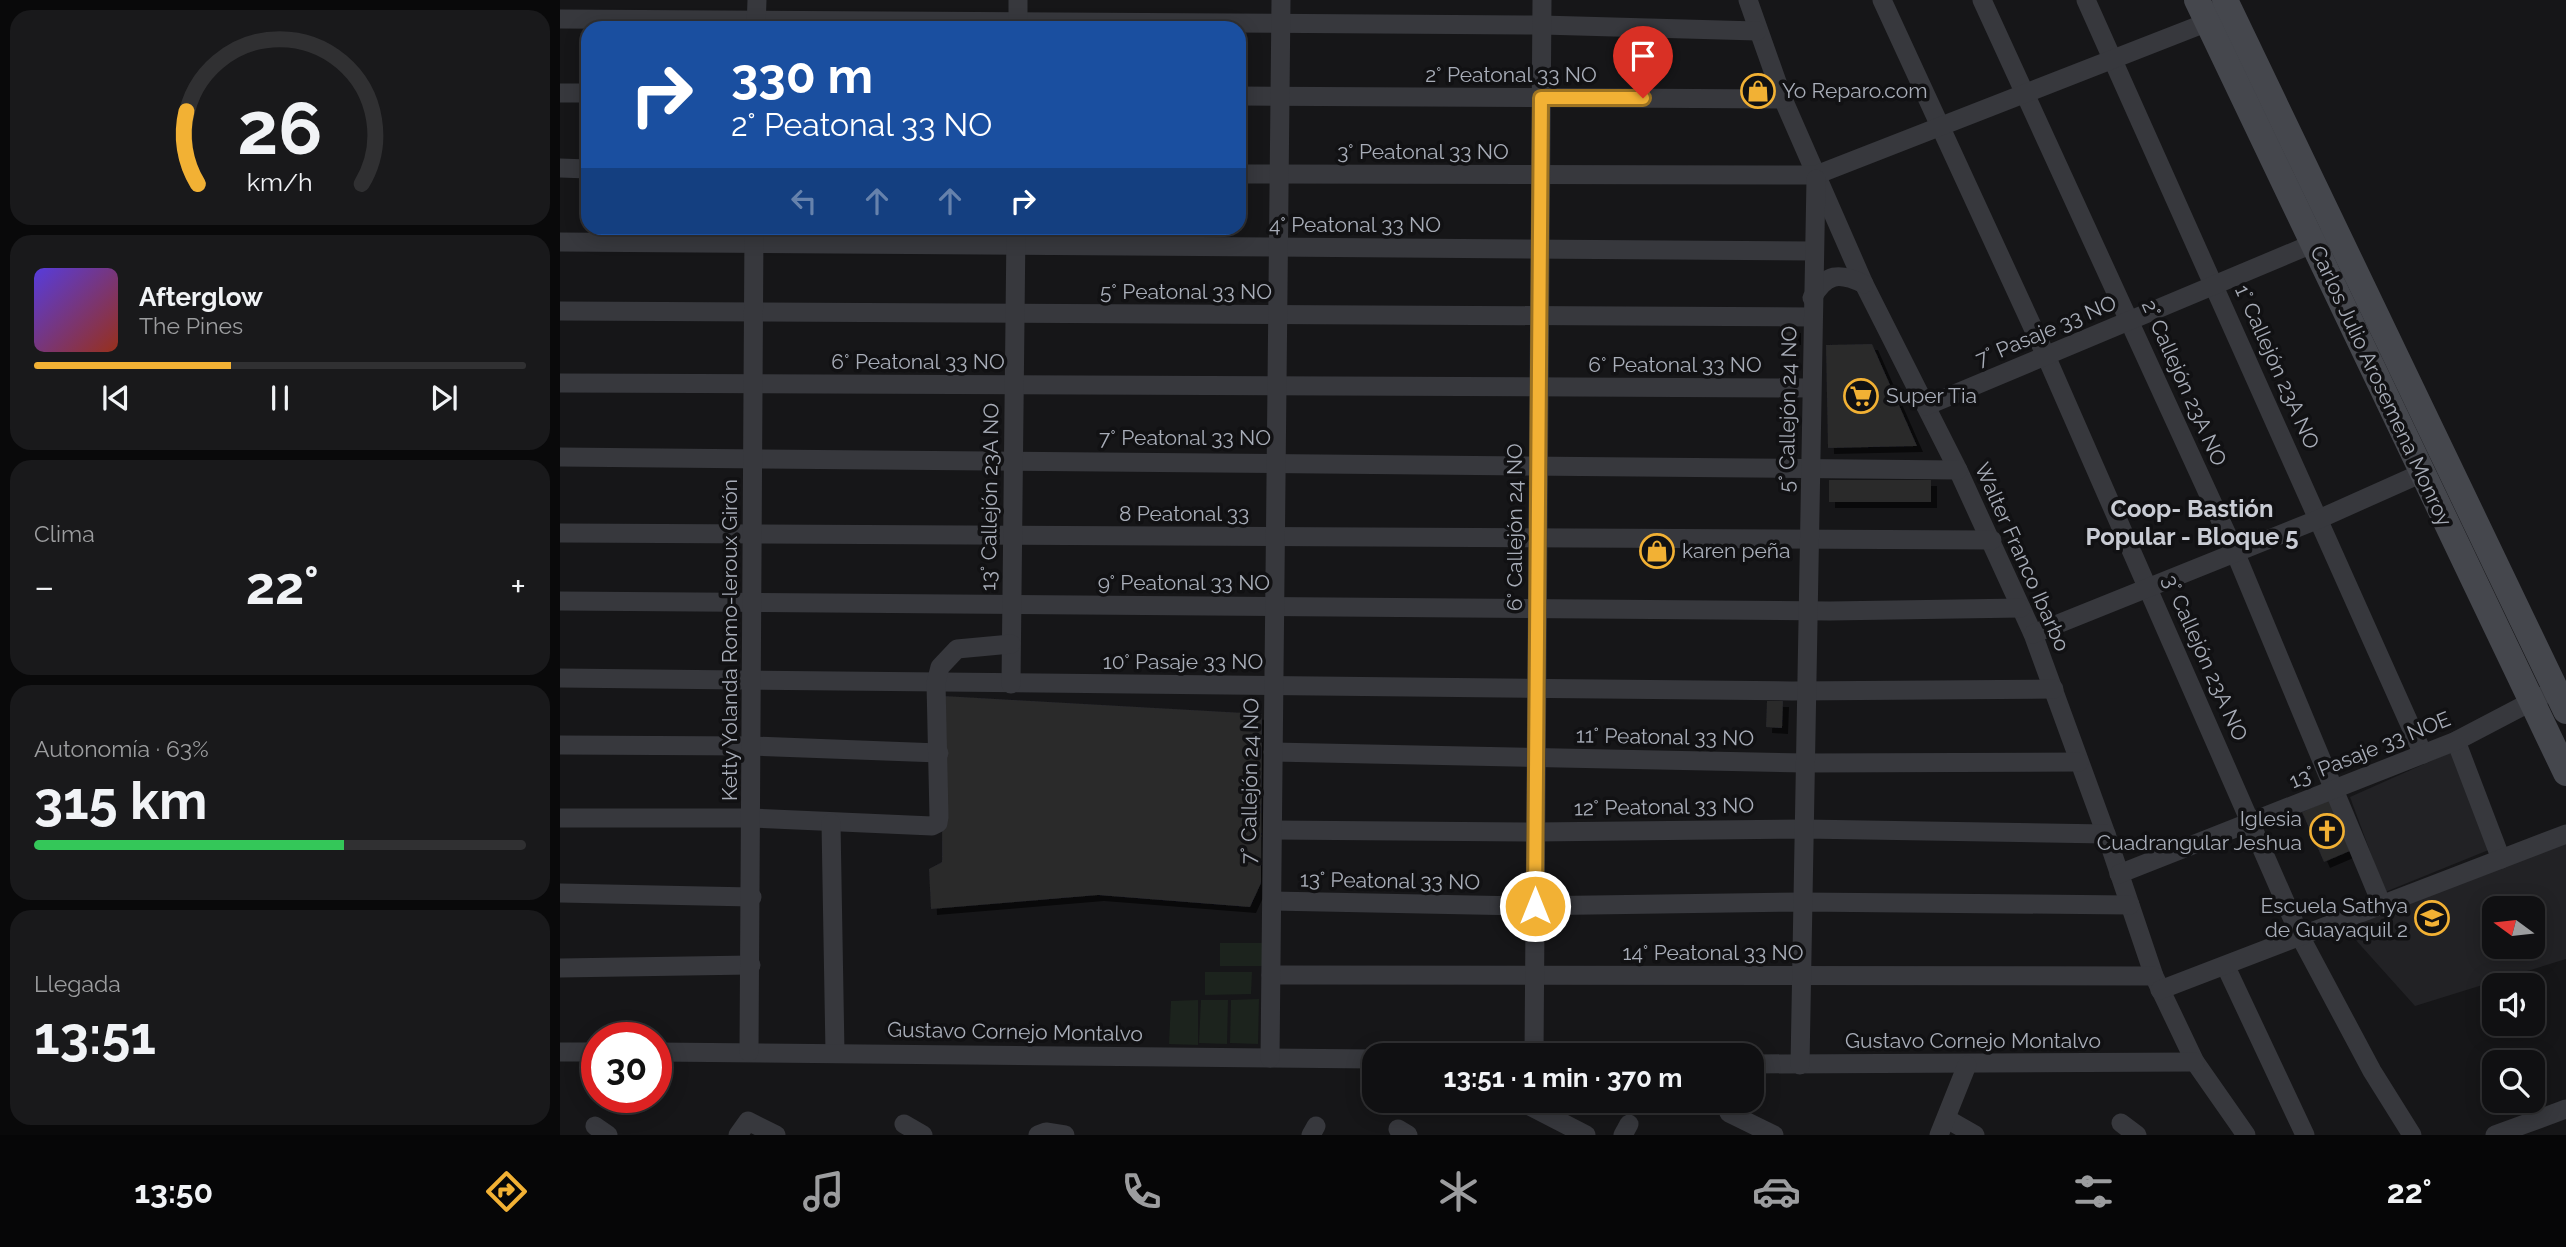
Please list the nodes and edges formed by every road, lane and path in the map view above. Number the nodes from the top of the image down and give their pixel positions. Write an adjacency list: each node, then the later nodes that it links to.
1 (757, 0): 13 (street)
2 (1018, 0): 14 (street)
3 (1281, 0): 16 (street, 7° Callejón 24 NO)
4 (1542, 0): 17 (street, 6° Callejón 24 NO)
5 (1748, 0): 18 (street, Walter Franco Ibarbo)
6 (1882, 0): 27 (street, 3° Callejón 23A NO)
7 (1982, 0): 22 (street, 2° Callejón 23A NO)
8 (2086, 0): 19 (street, 1° Callejón 23A NO)
9 (2225, 0): 34 (main road, Carlos Julio Arosemena Monroy)
10 (2202, 11): 19 (street); 38 (main road, Carlos Julio Arosemena Monroy)
11 (560, 19): 12 (street)
12 (638, 21)
13 (756, 21)
14 (1018, 21)
15 (1246, 24): 16 (street)
16 (1281, 24): 17 (street); 24 (street, 7° Callejón 24 NO)
17 (1542, 25): 18 (street); 25 (street, 6° Callejón 24 NO)
18 (1757, 31): 26 (street, Walter Franco Ibarbo)
19 (2114, 59): 22 (street); 43 (street, 1° Callejón 23A NO)
20 (560, 93): 21 (street)
21 (581, 93)
22 (2027, 93): 27 (street); 50 (street, 2° Callejón 23A NO)
23 (1246, 96): 24 (street, 2° Peatonal 33 NO)
24 (1279, 96): 25 (street, 2° Peatonal 33 NO); 31 (street, 7° Callejón 24 NO)
25 (1541, 98): 26 (street, 2° Peatonal 33 NO); 33 (street, 6° Callejón 24 NO)
26 (1783, 99): 32 (street, Walter Franco Ibarbo)
27 (1941, 128): 32 (street); 51 (street, 3° Callejón 23A NO)
28 (560, 168): 29 (street)
29 (581, 169)
30 (1246, 173): 31 (street, 3° Peatonal 33 NO)
31 (1279, 174): 33 (street, 3° Peatonal 33 NO); 39 (street, 7° Callejón 24 NO)
32 (1816, 175): 33 (street, 3° Peatonal 33 NO); 41 (street, 5° Callejón 24 NO); 42 (street, Walter Franco Ibarbo)
33 (1540, 176): 40 (street, 6° Callejón 24 NO)
34 (2338, 233): 38 (street, 7° Pasaje 33 NO); 95 (main road, Carlos Julio Arosemena Monroy)
35 (754, 236): 36 (street, 4° Peatonal 33 NO); 37 (street, 4° Peatonal 33 NO); 46 (street, Ketty Yolanda Romo-leroux Girón)
36 (1016, 237): 39 (street, 4° Peatonal 33 NO); 47 (street, 13° Callejón 23A NO)
37 (560, 242)
38 (2313, 243): 43 (street, 7° Pasaje 33 NO); 66 (main road, Carlos Julio Arosemena Monroy)
39 (1278, 247): 40 (street, 4° Peatonal 33 NO); 48 (street, 7° Callejón 24 NO)
40 (1540, 249): 41 (street, 4° Peatonal 33 NO); 49 (street, 6° Callejón 24 NO)
41 (1813, 251): 44 (street, 5° Callejón 24 NO)
42 (1864, 284): 44 (street); 58 (street, Walter Franco Ibarbo)
43 (2215, 284): 50 (street, 7° Pasaje 33 NO); 67 (street, 1° Callejón 23A NO)
44 (1812, 308): 49 (street, 5° Peatonal 33 NO); 57 (street, 5° Callejón 24 NO)
45 (560, 311): 46 (street, 5° Peatonal 33 NO)
46 (754, 312): 47 (street, 5° Peatonal 33 NO); 53 (street, Ketty Yolanda Romo-leroux Girón)
47 (1015, 314): 48 (street, 5° Peatonal 33 NO); 54 (street, 13° Callejón 23A NO)
48 (1278, 315): 49 (street, 5° Peatonal 33 NO); 55 (street, 7° Callejón 24 NO)
49 (1539, 316): 56 (street, 6° Callejón 24 NO)
50 (2131, 321): 51 (street, 7° Pasaje 33 NO); 75 (street, 2° Callejón 23A NO)
51 (2046, 356): 58 (street, 7° Pasaje 33 NO); 76 (street, 3° Callejón 23A NO)
52 (560, 383): 53 (street, 6° Peatonal 33 NO)
53 (754, 383): 54 (street, 6° Peatonal 33 NO); 60 (street, Ketty Yolanda Romo-leroux Girón)
54 (1014, 385): 55 (street, 6° Peatonal 33 NO); 61 (street, 13° Callejón 23A NO)
55 (1277, 386): 56 (street, 6° Peatonal 33 NO); 62 (street, 7° Callejón 24 NO)
56 (1539, 387): 57 (street, 6° Peatonal 33 NO); 63 (street, 6° Callejón 24 NO)
57 (1811, 388): 64 (street, 5° Callejón 24 NO)
58 (1926, 406): 65 (street, Walter Franco Ibarbo)
59 (560, 457): 60 (street, 7° Peatonal 33 NO)
60 (753, 458): 61 (street, 7° Peatonal 33 NO); 69 (street, Ketty Yolanda Romo-leroux Girón)
61 (1013, 460): 62 (street, 7° Peatonal 33 NO); 70 (street, 13° Callejón 23A NO)
62 (1276, 462): 63 (street, 7° Peatonal 33 NO); 71 (street, 7° Callejón 24 NO)
63 (1538, 463): 64 (street, 7° Peatonal 33 NO); 72 (street, 6° Callejón 24 NO)
64 (1810, 468): 65 (street, 7° Peatonal 33 NO); 74 (street, 5° Callejón 24 NO)
65 (1958, 470): 73 (street, Walter Franco Ibarbo)
66 (2422, 472): 67 (street); 94 (main road, Carlos Julio Arosemena Monroy)
67 (2319, 519): 75 (street); 101 (street, 1° Callejón 23A NO)
68 (560, 533): 69 (street, 8 Peatonal 33)
69 (753, 534): 70 (street, 8 Peatonal 33); 78 (street, Ketty Yolanda Romo-leroux Girón)
70 (1012, 536): 71 (street, 8 Peatonal 33); 79 (street, 13° Callejón 23A NO)
71 (1275, 537): 72 (street, 8 Peatonal 33); 80 (street, 7° Callejón 24 NO)
72 (1538, 539): 74 (street, 8 Peatonal 33); 82 (street, 6° Callejón 24 NO)
73 (1992, 540): 74 (street, 8 Peatonal 33); 81 (street, Walter Franco Ibarbo)
74 (1808, 541): 83 (street, 5° Callejón 24 NO)
75 (2235, 552): 76 (street); 106 (street, 2° Callejón 23A NO)
76 (2148, 587): 84 (street); 110 (street, 3° Callejón 23A NO)
77 (560, 601): 78 (street, 9° Peatonal 33 NO)
78 (752, 603): 79 (street, 9° Peatonal 33 NO); 87 (street, Ketty Yolanda Romo-leroux Girón)
79 (1012, 605): 80 (street, 9° Peatonal 33 NO); 85 (street, 13° Callejón 23A NO)
80 (1275, 607): 82 (street, 9° Peatonal 33 NO); 90 (street, 7° Callejón 24 NO)
81 (2021, 608): 83 (street, 9° Peatonal 33 NO); 84 (street, Walter Franco Ibarbo)
82 (1537, 609): 83 (street, 9° Peatonal 33 NO); 91 (street, 6° Callejón 24 NO)
83 (1807, 611): 93 (street, 5° Callejón 24 NO)
84 (2033, 634): 92 (street, Walter Franco Ibarbo)
85 (1011, 644): 88 (street); 89 (street, 13° Callejón 23A NO)
86 (560, 678): 87 (street, 10° Pasaje 33 NO)
87 (752, 680): 88 (street, 10° Pasaje 33 NO); 98 (street, Ketty Yolanda Romo-leroux Girón)
88 (936, 683): 89 (street, 10° Pasaje 33 NO); 99 (street)
89 (1011, 684): 90 (street, 10° Pasaje 33 NO)
90 (1274, 686): 91 (street, 10° Pasaje 33 NO); 100 (street, 7° Callejón 24 NO)
91 (1537, 688): 93 (street, 10° Pasaje 33 NO); 102 (street, 6° Callejón 24 NO)
92 (2054, 689): 93 (street, 10° Pasaje 33 NO); 103 (street, Walter Franco Ibarbo)
93 (1806, 690): 104 (street, 5° Callejón 24 NO)
94 (2532, 701): 95 (street, 13° Pasaje 33 NOE); 96 (street, 13° Pasaje 33 NOE); 105 (main road, Carlos Julio Arosemena Monroy)
95 (2561, 701)
96 (2456, 741): 101 (street, 13° Pasaje 33 NOE); 116 (street)
97 (560, 745): 98 (street)
98 (752, 746): 99 (street); 108 (street, Ketty Yolanda Romo-leroux Girón)
99 (939, 752): 109 (street)
100 (1273, 752): 102 (street, 11° Peatonal 33 NO); 112 (street, 7° Callejón 24 NO)
101 (2423, 754): 106 (street, 13° Pasaje 33 NOE)
102 (1536, 757): 104 (street, 11° Peatonal 33 NO); 113 (street, 6° Callejón 24 NO)
103 (2079, 762): 104 (street, 11° Peatonal 33 NO); 114 (street, Walter Franco Ibarbo)
104 (1805, 763): 111 (street, 5° Callejón 24 NO)
105 (2566, 773)
106 (2337, 790): 110 (street, 13° Pasaje 33 NOE); 123 (street, 2° Callejón 23A NO)
107 (560, 818): 108 (street)
108 (751, 818): 109 (street); 119 (street, Ketty Yolanda Romo-leroux Girón)
109 (831, 823): 138 (street)
110 (2252, 823): 117 (street, 13° Pasaje 33 NOE); 125 (street, 3° Callejón 23A NO)
111 (1804, 829): 113 (street, 12° Peatonal 33 NO); 114 (street, 12° Peatonal 33 NO); 121 (street, 5° Callejón 24 NO)
112 (1273, 830): 113 (street, 12° Peatonal 33 NO); 120 (street, 7° Callejón 24 NO)
113 (1536, 832): 124 (street, 6° Callejón 24 NO)
114 (2106, 834): 117 (street, Walter Franco Ibarbo)
115 (2566, 834): 116 (street, 14° Peatonal 33 NO)
116 (2501, 859): 123 (street, 14° Peatonal 33 NO)
117 (2119, 874): 122 (street, Walter Franco Ibarbo)
118 (560, 894): 119 (street)
119 (752, 897): 126 (street, Ketty Yolanda Romo-leroux Girón)
120 (1272, 901): 124 (street, 13° Peatonal 33 NO); 129 (street, 7° Callejón 24 NO)
121 (1801, 902): 122 (street, 13° Peatonal 33 NO); 124 (street, 13° Peatonal 33 NO); 131 (street, 5° Callejón 24 NO)
122 (2130, 905): 132 (street, Walter Franco Ibarbo)
123 (2382, 905): 125 (street, 14° Peatonal 33 NO)
124 (1535, 906): 130 (street, 6° Callejón 24 NO)
125 (2301, 938): 127 (street, 14° Peatonal 33 NO); 163 (street, 3° Callejón 23A NO)
126 (751, 965): 128 (street); 137 (street, Ketty Yolanda Romo-leroux Girón)
127 (2226, 967): 132 (street, 14° Peatonal 33 NO); 162 (street)
128 (560, 968)
129 (1271, 975): 130 (street, 14° Peatonal 33 NO); 139 (street, 7° Callejón 24 NO)
130 (1535, 976): 131 (street, 14° Peatonal 33 NO); 133 (street, 6° Callejón 24 NO)
131 (1801, 976): 132 (street, 14° Peatonal 33 NO); 143 (street, 5° Callejón 24 NO)
132 (2157, 983): 141 (street, Walter Franco Ibarbo)
133 (1534, 1043)
134 (560, 1052): 135 (street)
135 (581, 1052)
136 (672, 1052): 137 (street, Gustavo Cornejo Montalvo)
137 (749, 1052): 138 (street, Gustavo Cornejo Montalvo)
138 (835, 1053): 139 (street, Gustavo Cornejo Montalvo)
139 (1270, 1058): 140 (street, Gustavo Cornejo Montalvo)
140 (1362, 1059)
141 (2195, 1062): 144 (street, Gustavo Cornejo Montalvo); 161 (street, Walter Franco Ibarbo)
142 (1764, 1064): 143 (street, Gustavo Cornejo Montalvo)
143 (1800, 1065): 144 (street, Gustavo Cornejo Montalvo)
144 (1967, 1065): 150 (street)
145 (2566, 1109): 151 (street)
146 (1543, 1113): 157 (street)
147 (1729, 1113): 158 (street)
148 (2121, 1123): 160 (street)
149 (904, 1124): 154 (street)
150 (1943, 1127): 159 (street)
151 (2506, 1133)
152 (737, 1135): 153 (street)
153 (776, 1135)
154 (923, 1135)
155 (1038, 1135): 156 (street)
156 (1065, 1135)
157 (1586, 1135)
158 (1774, 1135)
159 (1975, 1135)
160 (2137, 1135)
161 (2246, 1135)
162 (2305, 1135)
163 (2412, 1135)

